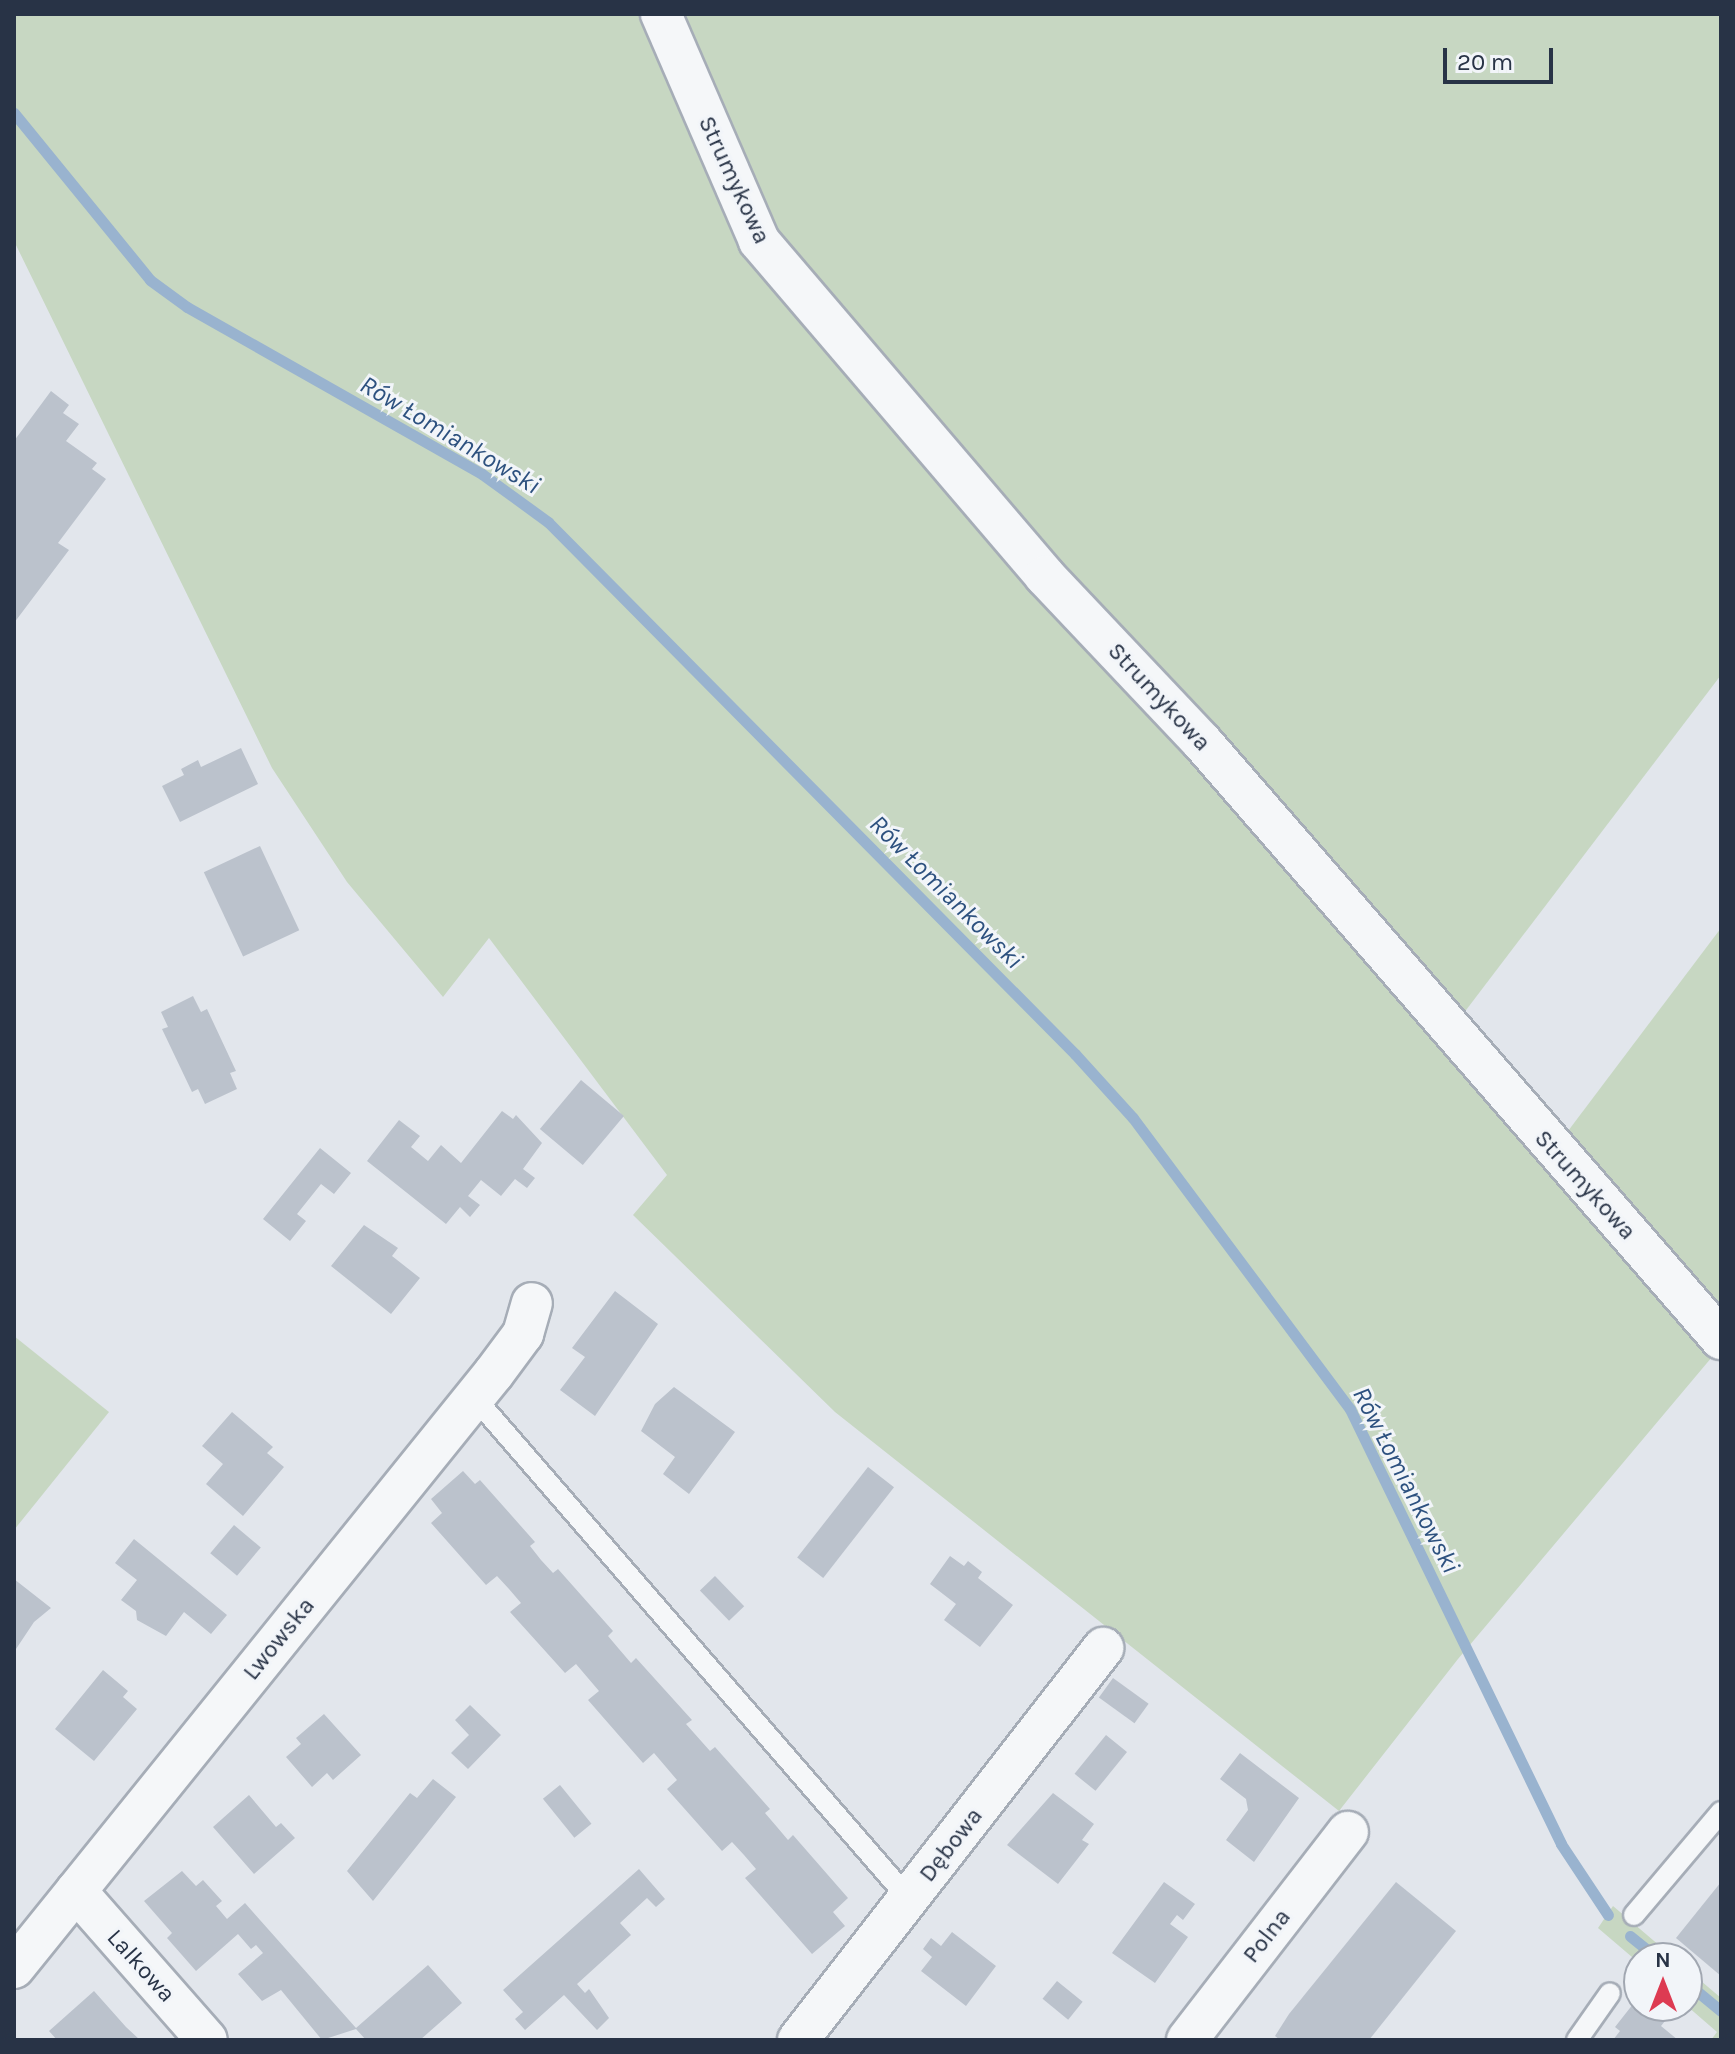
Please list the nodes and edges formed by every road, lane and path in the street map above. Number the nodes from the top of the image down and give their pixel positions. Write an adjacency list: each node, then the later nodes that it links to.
1 (661, 14): 3 (street, Strumykowa)
2 (532, 1303): 4 (street, Lwowska)
3 (1721, 1339)
4 (474, 1397): 8 (street, Lwowska); 9 (lane)
5 (1103, 1648): 9 (street, Dębowa)
6 (1721, 1812): 10 (lane)
7 (1348, 1832): 15 (street, Polna)
8 (76, 1891): 11 (street, Lwowska); 13 (street, Lalkowa)
9 (909, 1899): 14 (street, Dębowa)
10 (1634, 1915)
11 (14, 1968)
12 (1610, 1993): 16 (lane)
13 (207, 2040)
14 (798, 2040)
15 (1187, 2040)
16 (1577, 2040)

